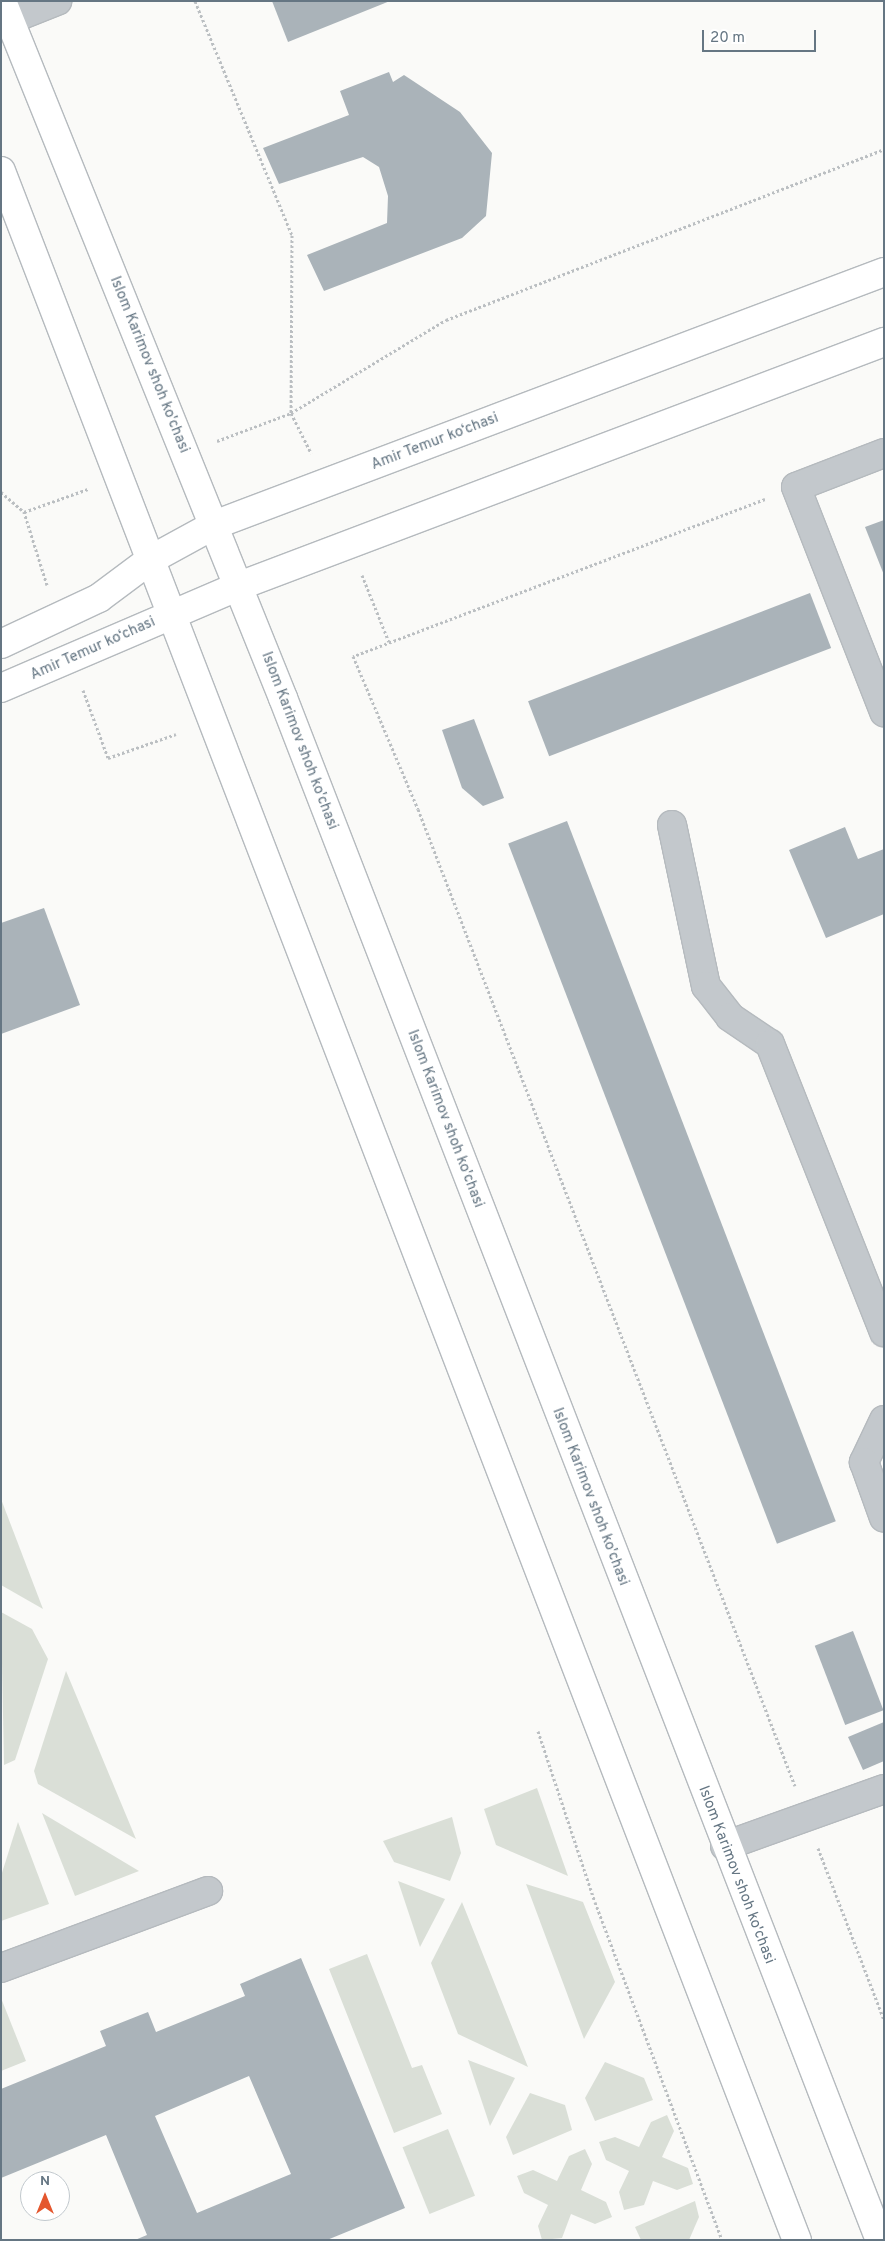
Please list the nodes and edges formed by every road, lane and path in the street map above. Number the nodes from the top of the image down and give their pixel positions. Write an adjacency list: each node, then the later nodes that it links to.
1 (57, 1): 3 (street)
2 (195, 1): 8 (path)
3 (5, 10): 9 (main road, Islom Karimov shoh ko'chasi)
4 (884, 149): 8 (path)
5 (1, 171): 11 (main road)
6 (884, 272): 12 (main road, Amir Temur ko‘chasi)
7 (884, 342): 17 (main road, Amir Temur ko‘chasi)
8 (291, 413): 9 (path); 12 (path)
9 (186, 453): 16 (main road, Islom Karimov shoh ko'chasi)
10 (884, 453): 13 (street)
11 (119, 478): 15 (path); 18 (main road)
12 (326, 483): 16 (main road, Amir Temur ko‘chasi)
13 (796, 488): 22 (path); 26 (street)
14 (1, 492): 15 (path)
15 (24, 512): 20 (path)
16 (214, 525): 18 (main road, Amir Temur ko‘chasi); 19 (main road, Islom Karimov shoh ko'chasi)
17 (349, 544): 19 (main road, Amir Temur ko‘chasi); 22 (path)
18 (150, 560): 21 (main road); 23 (main road, Amir Temur ko‘chasi)
19 (239, 586): 21 (main road, Amir Temur ko‘chasi); 35 (main road, Islom Karimov shoh ko'chasi)
20 (50, 596)
21 (171, 615): 25 (main road, Amir Temur ko‘chasi); 40 (main road)
22 (389, 642): 34 (path)
23 (1, 644)
24 (80, 683): 27 (path)
25 (1, 688)
26 (884, 712)
27 (176, 734)
28 (672, 825): 29 (street)
29 (884, 1332)
30 (884, 1420): 31 (street)
31 (884, 1518)
32 (538, 1731): 39 (path)
33 (884, 1789): 34 (street)
34 (807, 1818): 35 (street); 38 (path)
35 (725, 1846): 41 (main road, Islom Karimov shoh ko'chasi)
36 (208, 1891): 37 (street)
37 (1, 1968)
38 (884, 2020)
39 (722, 2240)
40 (797, 2240)
41 (880, 2240)

